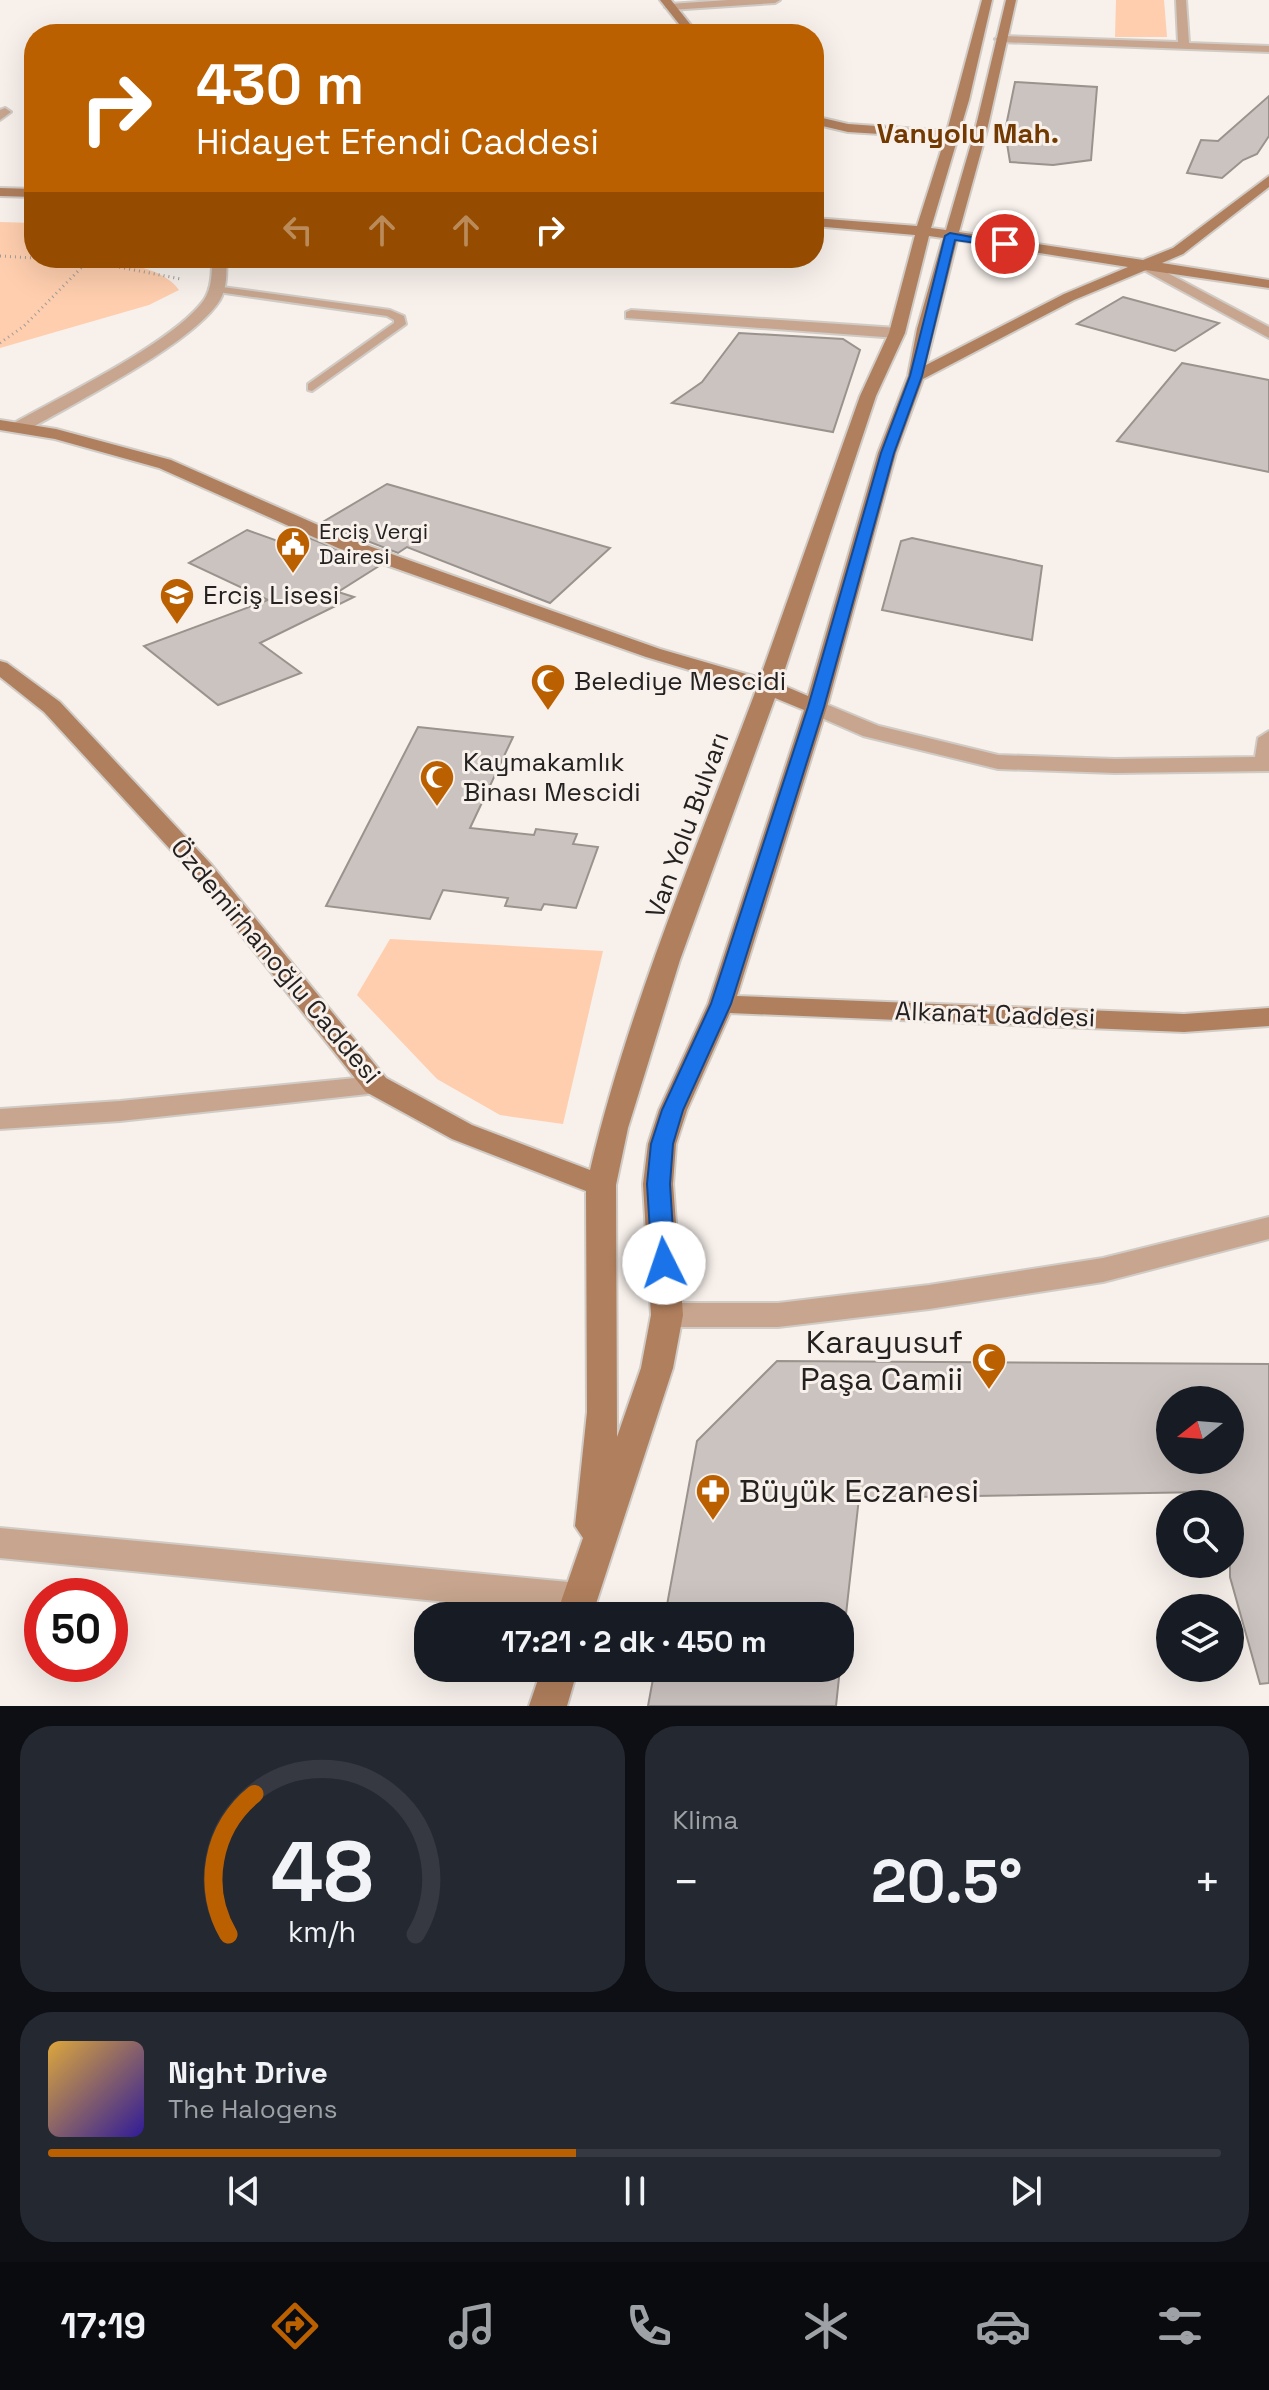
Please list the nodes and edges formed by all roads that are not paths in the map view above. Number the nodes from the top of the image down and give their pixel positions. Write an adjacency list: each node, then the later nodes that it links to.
1 (775, 0): 5 (street)
2 (987, 0): 11 (main road, Van Yolu Bulvarı)
3 (1011, 0): 7 (main road)
4 (1181, 0): 8 (street)
5 (667, 3): 6 (main road)
6 (685, 24)
7 (1001, 39): 8 (street); 17 (main road)
8 (1184, 44): 9 (street)
9 (1269, 49)
10 (824, 122): 11 (main road)
11 (951, 135): 16 (main road, Van Yolu Bulvarı)
12 (1267, 173): 18 (main road)
13 (0, 192): 14 (main road)
14 (24, 193)
15 (824, 223): 16 (main road)
16 (923, 231): 17 (main road); 23 (main road, Van Yolu Bulvarı)
17 (950, 236): 18 (main road); 25 (main road)
18 (1145, 265): 20 (main road); 24 (street); 25 (main road)
19 (220, 268): 21 (street)
20 (1269, 284)
21 (215, 289): 26 (lane); 28 (street)
22 (631, 315): 23 (street)
23 (897, 333): 30 (main road, Van Yolu Bulvarı)
24 (1269, 333)
25 (916, 376): 31 (main road)
26 (312, 387)
27 (0, 425): 28 (main road)
28 (20, 427): 30 (main road)
29 (0, 667): 36 (main road, Özdemirhanoğlu Caddesi)
30 (768, 687): 31 (main road); 38 (main road, Van Yolu Bulvarı)
31 (816, 707): 33 (street); 34 (main road)
32 (1269, 738): 33 (street)
33 (1267, 764)
34 (721, 1004): 35 (main road, Alkanat Caddesi); 40 (main road)
35 (1269, 1017)
36 (376, 1085): 37 (street); 38 (main road, Özdemirhanoğlu Caddesi)
37 (0, 1119)
38 (601, 1185): 43 (main road, Van Yolu Bulvarı)
39 (1269, 1228): 40 (street)
40 (667, 1315): 44 (main road)
41 (0, 1543): 42 (street)
42 (524, 1602)
43 (578, 1602)
44 (579, 1602)
45 (556, 1682): 46 (main road)
46 (548, 1706)

